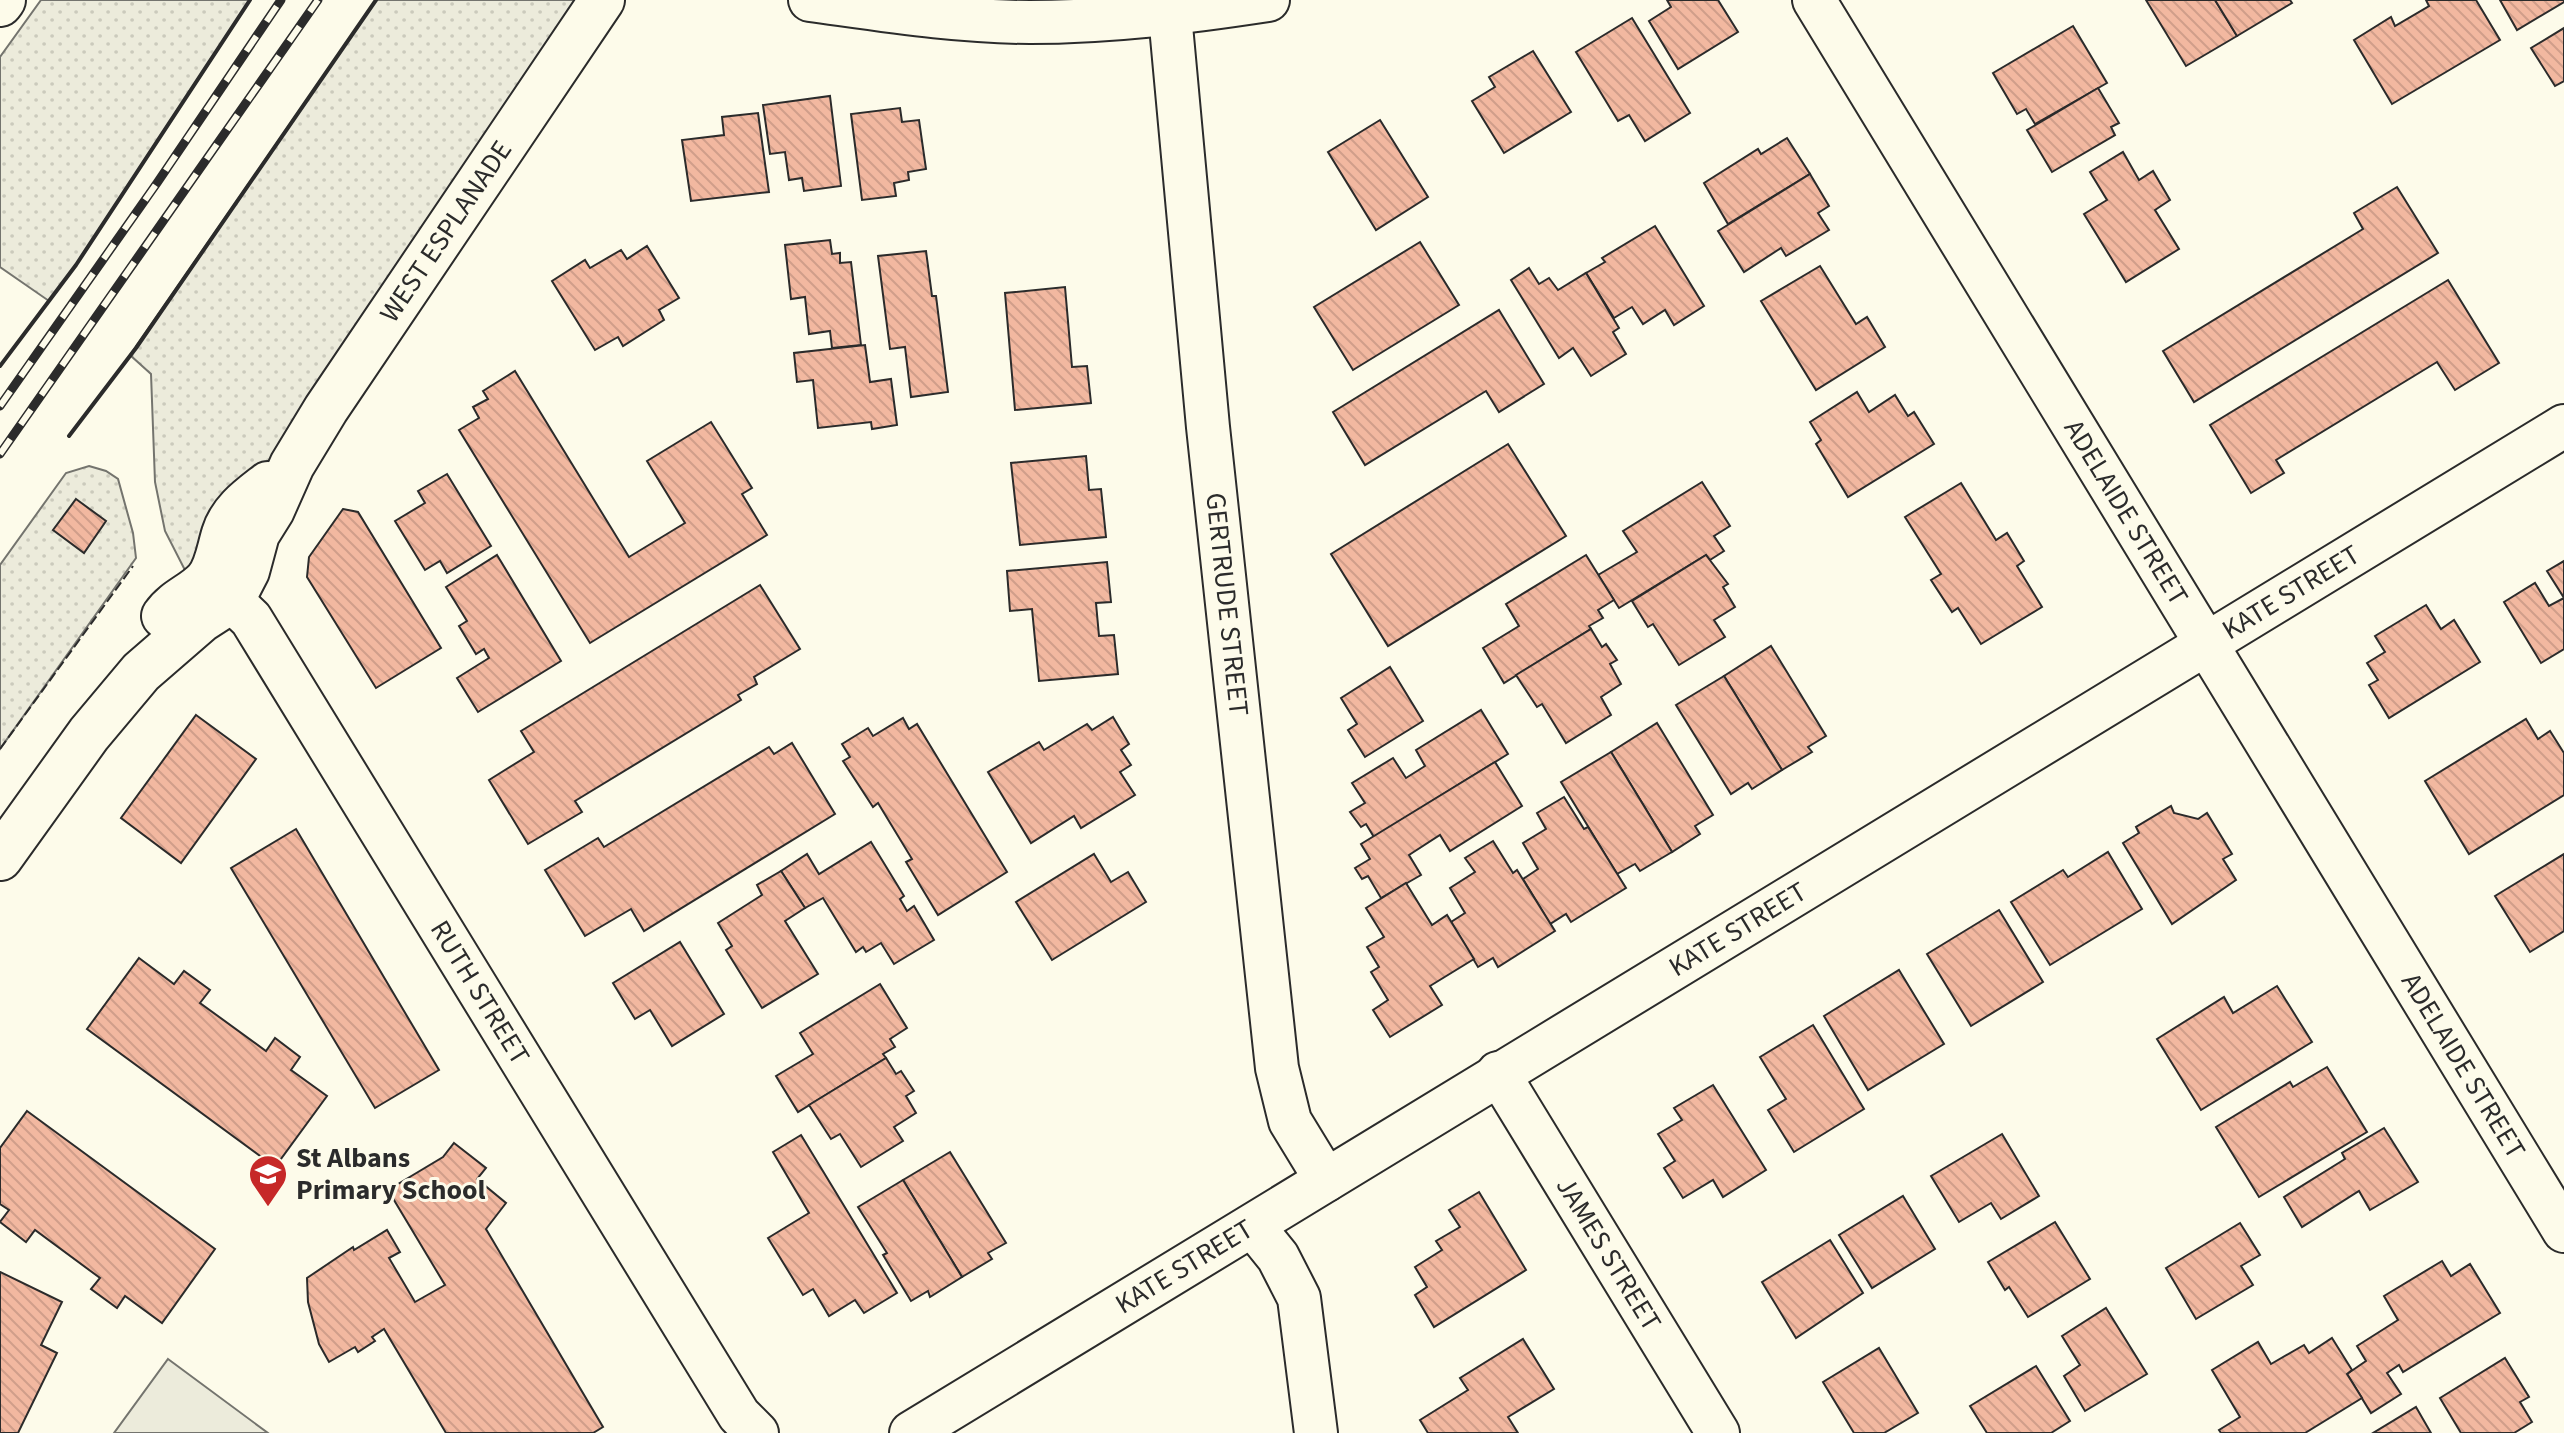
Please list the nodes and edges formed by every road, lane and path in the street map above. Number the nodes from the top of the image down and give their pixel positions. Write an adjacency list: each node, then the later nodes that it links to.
1 (602, 0): 7 (street, WEST ESPLANADE)
2 (810, 0): 5 (street)
3 (1268, 0): 5 (street)
4 (1814, 0): 8 (street, ADELAIDE STREET)
5 (1170, 15): 11 (street, GERTRUDE STREET)
6 (2564, 426): 8 (street, KATE STREET)
7 (220, 590): 9 (street); 14 (street, RUTH STREET)
8 (2206, 644): 10 (street, KATE STREET); 13 (street, ADELAIDE STREET)
9 (0, 858)
10 (1498, 1073): 11 (street, KATE STREET); 17 (street, JAMES STREET)
11 (1326, 1180): 12 (street, KATE STREET)
12 (1253, 1226): 15 (street, KATE STREET); 16 (street)
13 (2564, 1231)
14 (747, 1427)
15 (911, 1433)
16 (1316, 1433)
17 (1718, 1433)

